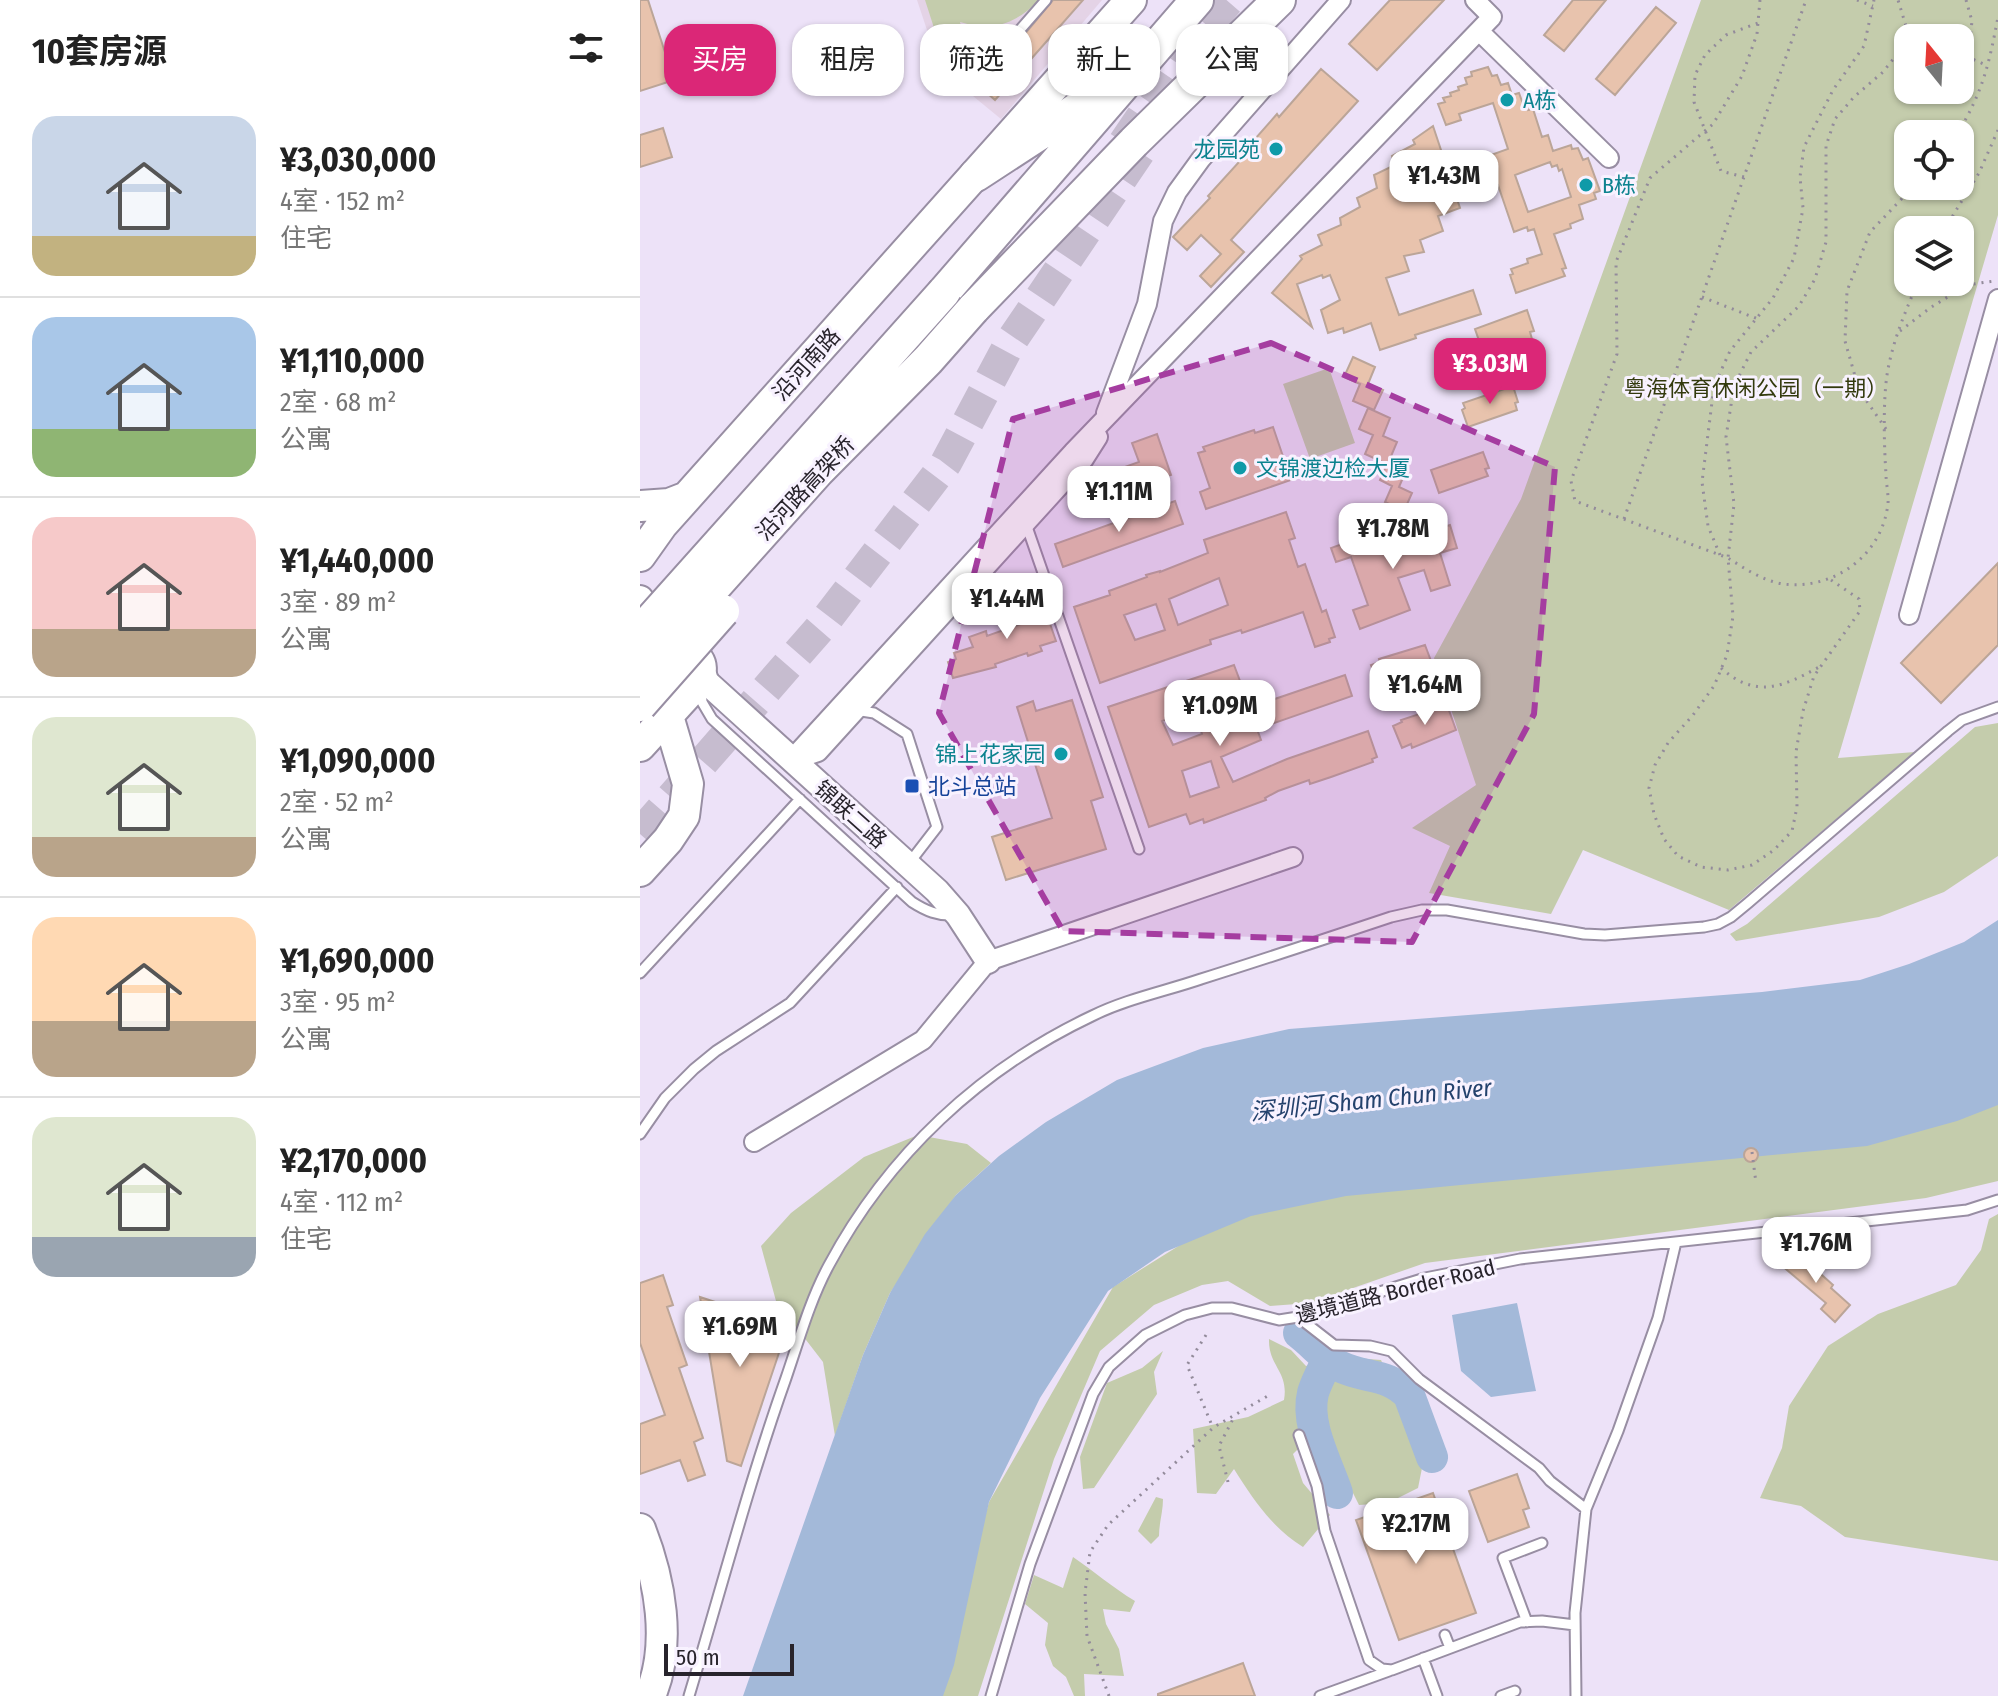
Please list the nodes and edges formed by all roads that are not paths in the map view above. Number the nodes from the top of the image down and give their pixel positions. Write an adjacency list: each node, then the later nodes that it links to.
1 (1046, 0): 7 (lane)
2 (1131, 0): 13 (main road, 沿河南路)
3 (1197, 0): 9 (highway)
4 (1279, 0): 15 (highway, 沿河路高架桥, bridge)
5 (1341, 0): 16 (street)
6 (1475, 0): 8 (street)
7 (1025, 24)
8 (1479, 31): 12 (street); 16 (street)
9 (1160, 43)
10 (1097, 96): 13 (highway)
11 (1115, 96): 23 (highway, 沿河路高架桥, bridge)
12 (1609, 158)
13 (976, 175): 17 (main road, 沿河南路)
14 (1998, 299): 22 (street)
15 (928, 360): 25 (highway, 沿河路高架桥, bridge); 30 (highway, bridge)
16 (1104, 419): 19 (street)
17 (687, 497): 18 (main road); 20 (main road, 沿河南路)
18 (640, 506)
19 (1023, 517): 29 (street); 34 (lane)
20 (640, 556)
21 (640, 599): 26 (main road)
22 (1909, 615)
23 (640, 632)
24 (640, 641): 26 (main road)
25 (640, 670)
26 (702, 678): 30 (main road); 32 (street, 锦联二路); 33 (lane)
27 (640, 679): 30 (main road)
28 (1998, 707): 59 (lane)
29 (848, 709): 32 (street); 36 (lane)
30 (654, 710): 31 (main road); 37 (main road)
31 (640, 746)
32 (791, 760): 36 (street, 锦联二路)
33 (800, 799): 38 (lane); 41 (lane)
34 (1139, 849)
35 (1293, 857): 40 (street)
36 (908, 865): 39 (street, 锦联二路)
37 (640, 871)
38 (897, 887): 39 (lane); 42 (lane)
39 (958, 915): 40 (street, 锦联二路)
40 (988, 961): 43 (street)
41 (640, 973)
42 (640, 1134)
43 (754, 1142)
44 (1998, 1200): 45 (lane, 邊境道路 Border Road)
45 (1676, 1242): 46 (lane, 邊境道路 Border Road); 48 (lane)
46 (1298, 1317): 48 (lane); 60 (lane, 邊境道路 Border Road)
47 (1299, 1435): 56 (lane)
48 (1586, 1509): 52 (lane)
49 (640, 1529): 58 (main road)
50 (1542, 1543): 51 (lane)
51 (1527, 1622): 52 (lane); 54 (lane)
52 (1575, 1625): 64 (lane)
53 (1445, 1635): 54 (lane)
54 (1450, 1648): 55 (lane)
55 (1423, 1658): 56 (lane); 62 (lane)
56 (1392, 1670): 61 (lane)
57 (1515, 1691): 63 (lane)
58 (650, 1696)
59 (689, 1696)
60 (991, 1696)
61 (1320, 1696)
62 (1437, 1696)
63 (1501, 1696)
64 (1576, 1696)

